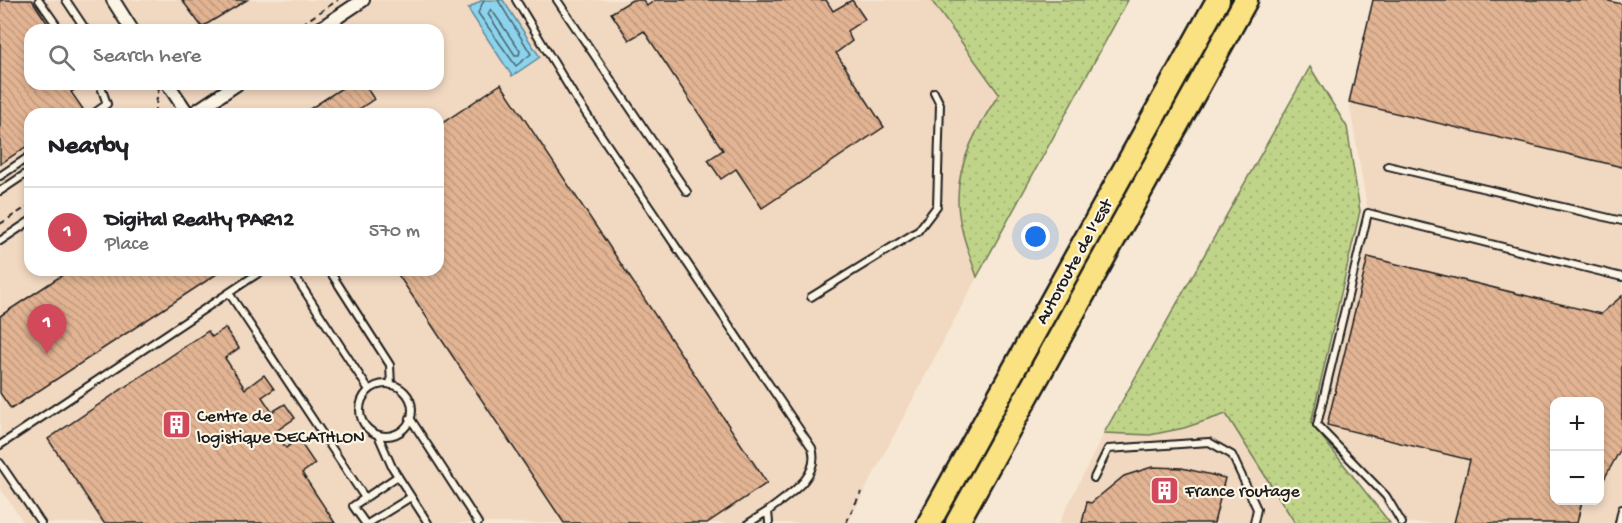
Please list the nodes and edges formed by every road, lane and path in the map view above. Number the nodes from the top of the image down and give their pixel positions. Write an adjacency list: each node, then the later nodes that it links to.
1 (39, 0): 10 (lane)
2 (66, 0): 11 (lane)
3 (113, 0): 12 (street)
4 (338, 0): 13 (path)
5 (363, 0): 14 (street)
6 (516, 0): 53 (lane)
7 (557, 0): 29 (lane)
8 (1218, 0): 62 (highway, Autoroute de l’Est)
9 (1246, 0): 63 (highway, Autoroute de l’Est)
10 (56, 24)
11 (82, 24)
12 (128, 24)
13 (302, 24)
14 (327, 24)
15 (104, 90): 20 (lane)
16 (156, 90): 21 (path)
17 (169, 90): 22 (street)
18 (228, 90): 23 (street)
19 (934, 92): 40 (lane)
20 (101, 108)
21 (154, 108)
22 (185, 108)
23 (199, 108)
24 (24, 160): 27 (lane)
25 (1388, 166): 31 (lane)
26 (24, 175): 28 (lane)
27 (0, 176)
28 (0, 191)
29 (687, 192)
30 (24, 208): 32 (path)
31 (1622, 221)
32 (0, 224)
33 (24, 225): 34 (lane)
34 (0, 241)
35 (254, 276): 39 (lane)
36 (295, 276): 42 (lane)
37 (333, 276): 41 (lane)
38 (1622, 277): 65 (lane)
39 (229, 293): 45 (lane); 51 (lane)
40 (811, 297)
41 (391, 385): 42 (lane); 43 (lane)
42 (369, 390): 44 (lane)
43 (410, 418): 44 (lane); 58 (lane)
44 (378, 435): 47 (lane)
45 (0, 446)
46 (0, 463): 54 (lane)
47 (398, 476): 50 (lane); 51 (lane)
48 (1094, 478): 64 (lane)
49 (861, 492): 61 (path)
50 (411, 496): 56 (lane); 57 (lane)
51 (365, 498): 55 (lane)
52 (1622, 509): 66 (lane)
53 (768, 511): 59 (lane); 60 (lane)
54 (41, 523)
55 (365, 523)
56 (369, 523)
57 (428, 523)
58 (478, 523)
59 (749, 523)
60 (769, 523)
61 (846, 523)
62 (929, 523)
63 (957, 523)
64 (1254, 523)
65 (1402, 523)
66 (1618, 523)

